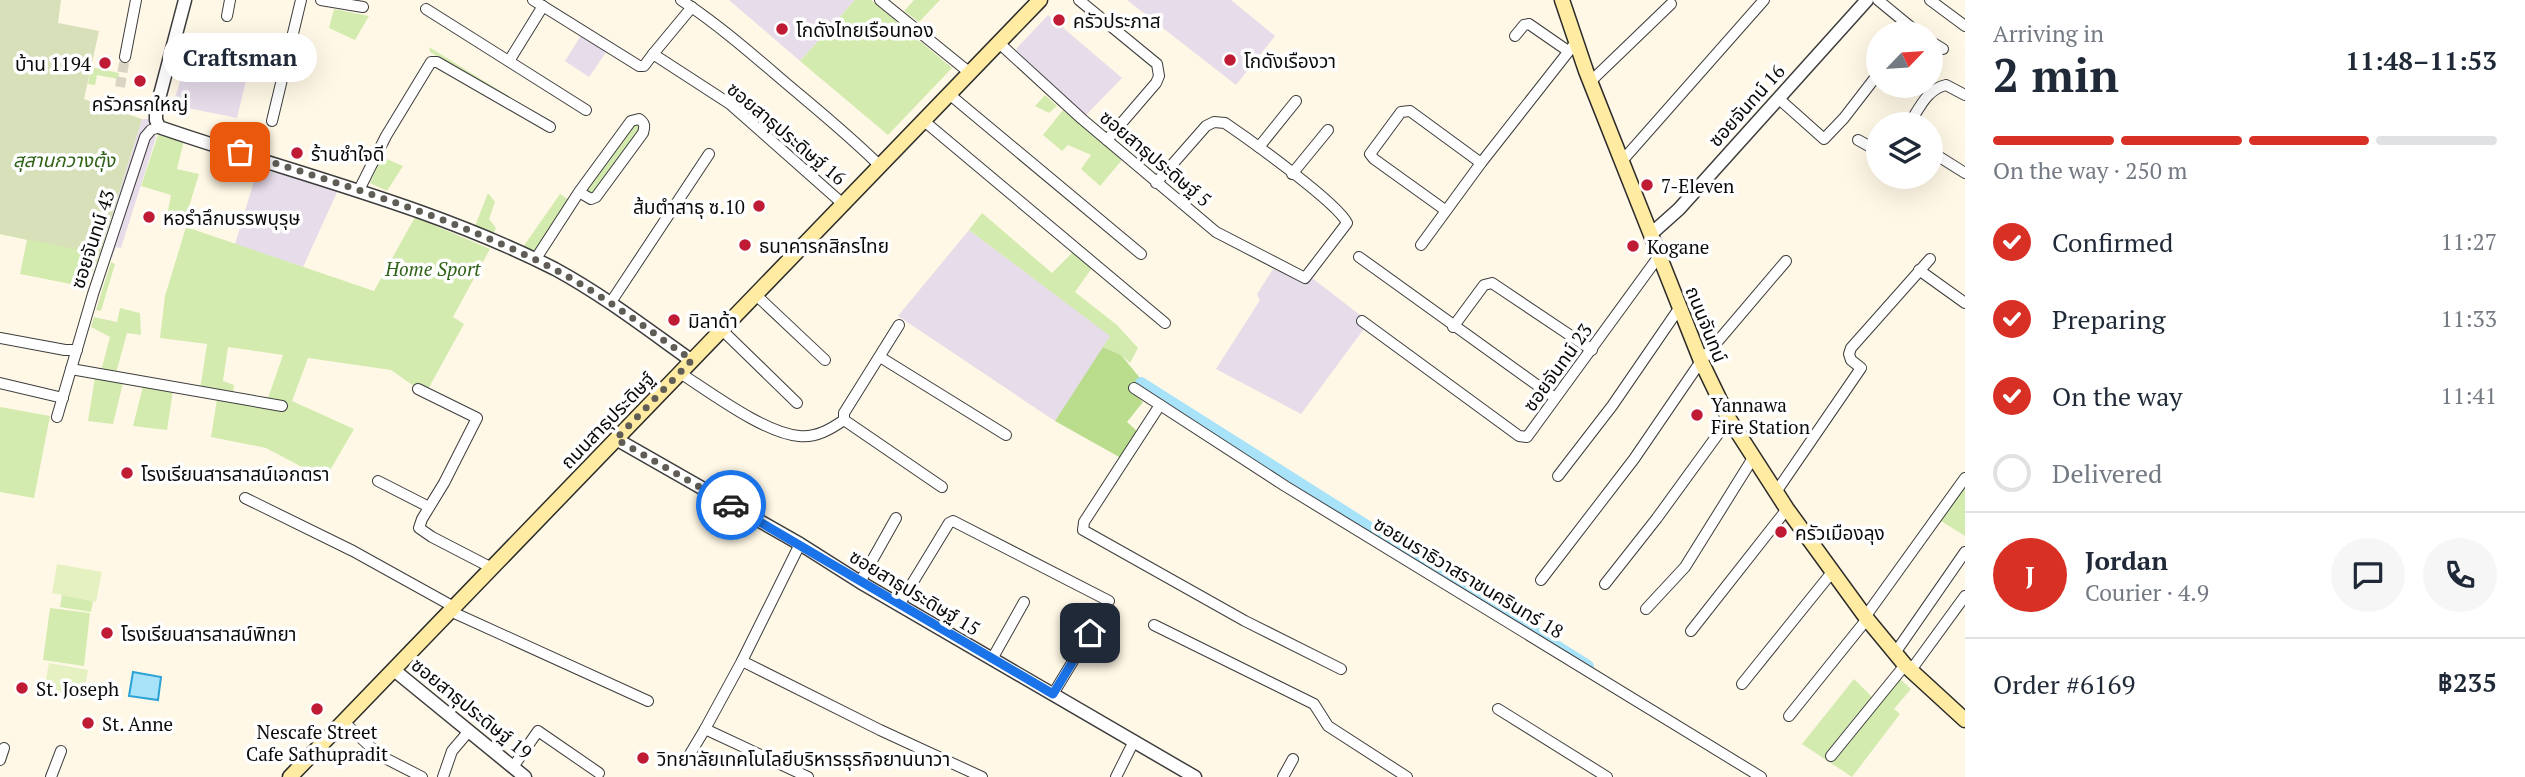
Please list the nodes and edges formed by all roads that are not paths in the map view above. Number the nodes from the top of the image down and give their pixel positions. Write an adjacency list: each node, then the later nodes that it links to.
1 (136, 0): 28 (street)
2 (185, 0): 41 (street)
3 (230, 0): 21 (street)
4 (301, 0): 39 (street)
5 (321, 0): 18 (street)
6 (533, 0): 17 (street)
7 (681, 0): 19 (street)
8 (880, 0): 30 (street)
9 (1040, 0): 25 (main road, ถนนสาธุประดิษฐ์)
10 (1079, 0): 44 (street)
11 (1562, 0): 26 (main road, ถนนจันทน์)
12 (1764, 0): 50 (street)
13 (1867, 0): 35 (street, ซอยจันทน์ 16)
14 (1878, 0): 22 (street)
15 (1930, 0): 23 (street)
16 (1671, 4): 31 (street)
17 (543, 6): 27 (street); 29 (street)
18 (363, 7)
19 (692, 7): 27 (street); 52 (street)
20 (426, 9): 29 (street)
21 (227, 16)
22 (1903, 21)
23 (1965, 26)
24 (1515, 36): 26 (street)
25 (999, 43): 30 (main road, ถนนสาธุประดิษฐ์); 44 (street, ซอยสาธุประดิษฐ์ 5)
26 (1572, 46): 31 (main road, ถนนจันทน์); 51 (street)
27 (653, 54): 58 (street, ซอยสาธุประดิษฐ์ 16)
28 (125, 57)
29 (509, 61): 37 (street)
30 (970, 72): 33 (main road, ถนนสาธุประดิษฐ์)
31 (1590, 82): 50 (main road, ถนนจันทน์)
32 (1866, 90): 35 (street)
33 (949, 94): 40 (main road, ถนนสาธุประดิษฐ์); 62 (street)
34 (1965, 96): 38 (street)
35 (1778, 98): 60 (street, ซอยจันทน์ 16)
36 (1296, 101): 47 (street)
37 (586, 110)
38 (1917, 112)
39 (272, 121)
40 (924, 121): 52 (main road, ถนนสาธุประดิษฐ์); 74 (street)
41 (159, 127): 56 (street); 79 (street, ซอยจันทน์ 43)
42 (550, 127): 56 (street)
43 (1328, 130): 54 (street)
44 (1107, 140): 55 (street, ซอยสาธุประดิษฐ์ 5)
45 (1858, 141): 46 (street)
46 (1866, 145)
47 (1259, 147): 54 (street); 55 (street)
48 (709, 154): 70 (street)
49 (1943, 159): 53 (street)
50 (1622, 161): 60 (main road, ถนนจันทน์)
51 (1481, 163): 59 (street); 59 (street)
52 (880, 166): 58 (main road, ถนนสาธุประดิษฐ์)
53 (1965, 173)
54 (1292, 174): 55 (street, ซอยสาธุประดิษฐ์ 5)
55 (1156, 183)
56 (359, 190): 66 (street)
57 (579, 192): 57 (street); 66 (street)
58 (843, 204): 69 (main road, ถนนสาธุประดิษฐ์)
59 (1445, 210): 61 (street)
60 (1651, 234): 63 (main road, ถนนจันทน์)
61 (1421, 245)
62 (1141, 254)
63 (1659, 256): 72 (main road, ถนนจันทน์); 80 (street, ซอยจันทน์ 23)
64 (1359, 257): 76 (street)
65 (1930, 259): 68 (street)
66 (535, 260): 70 (street)
67 (1786, 261): 84 (street)
68 (1919, 270): 71 (street); 105 (street)
69 (756, 295): 77 (main road, ถนนสาธุประดิษฐ์); 83 (street)
70 (611, 302): 82 (street)
71 (1965, 303)
72 (1679, 307): 84 (main road, ถนนจันทน์); 101 (street)
73 (1362, 321): 91 (street, ซอยจันทน์ 23)
74 (1164, 323)
75 (899, 325): 81 (street)
76 (1453, 327): 80 (street); 91 (street)
77 (722, 330): 82 (main road, ถนนสาธุประดิษฐ์); 92 (street)
78 (0, 338): 79 (street)
79 (76, 350): 85 (street, ซอยจันทน์ 43)
80 (1592, 350): 91 (street, ซอยจันทน์ 23)
81 (880, 357): 97 (street); 98 (street)
82 (692, 360): 86 (main road, ถนนสาธุประดิษฐ์)
83 (825, 360)
84 (1701, 361): 96 (main road, ถนนจันทน์); 114 (street)
85 (71, 369): 90 (street, ซอยจันทน์ 43); 94 (street)
86 (680, 373): 97 (street); 99 (main road, ถนนสาธุประดิษฐ์)
87 (0, 383): 90 (street)
88 (1134, 388): 93 (street, ซอยนราธิวาสราชนครินทร์ 18)
89 (418, 389): 107 (street)
90 (62, 398): 95 (street, ซอยจันทน์ 43)
91 (1555, 398)
92 (797, 403)
93 (1160, 405): 131 (street); 163 (street, ซอยนราธิวาสราชนครินทร์ 18)
94 (282, 406)
95 (57, 417)
96 (1729, 419): 100 (main road, ถนนจันทน์); 116 (street)
97 (844, 420): 104 (street)
98 (1006, 435)
99 (616, 439): 110 (street, ซอยสาธุประดิษฐ์ 15); 112 (main road, ถนนสาธุประดิษฐ์)
100 (1753, 458): 105 (main road, ถนนจันทน์); 122 (street)
101 (1558, 477)
102 (1965, 478): 123 (street)
103 (378, 481): 107 (street)
104 (942, 487)
105 (1776, 492): 108 (main road, ถนนจันทน์)
106 (245, 498): 121 (street)
107 (429, 507): 112 (street)
108 (1787, 509): 113 (main road, ถนนจันทน์); 125 (street)
109 (896, 518): 115 (street)
110 (800, 544): 115 (street, ซอยสาธุประดิษฐ์ 15); 129 (street)
111 (1965, 552): 127 (street)
112 (492, 568): 121 (main road, ถนนสาธุประดิษฐ์)
113 (1833, 571): 123 (main road, ถนนจันทน์); 133 (street)
114 (1541, 580)
115 (860, 582): 120 (street, ซอยสาธุประดิษฐ์ 15)
116 (1605, 584)
117 (1965, 596): 130 (street)
118 (1109, 601): 120 (street)
119 (1024, 602): 128 (street)
120 (899, 605): 128 (street, ซอยสาธุประดิษฐ์ 15)
121 (452, 609): 132 (main road, ถนนสาธุประดิษฐ์); 135 (street)
122 (1646, 609)
123 (1866, 618): 127 (main road, ถนนจันทน์); 137 (street)
124 (1154, 625): 161 (street)
125 (1691, 631)
126 (1090, 633): 134 (street)
127 (1895, 653): 130 (main road, ถนนจันทน์)
128 (992, 659): 134 (street, ซอยสาธุประดิษฐ์ 15)
129 (742, 660): 140 (street); 157 (street)
130 (1908, 667): 138 (main road, ถนนจันทน์); 146 (street)
131 (1341, 669)
132 (394, 670): 139 (main road, ถนนสาธุประดิษฐ์); 141 (street, ซอยสาธุประดิษฐ์ 19)
133 (1742, 684)
134 (1053, 694): 142 (street, ซอยสาธุประดิษฐ์ 15)
135 (648, 701)
136 (1498, 709): 162 (street)
137 (1789, 716)
138 (1965, 720)
139 (343, 721): 152 (main road, ถนนสาธุประดิษฐ์); 153 (street)
140 (705, 729): 145 (street); 156 (street)
141 (469, 731): 149 (street, ซอยสาธุประดิษฐ์ 19); 154 (street)
142 (1134, 741): 158 (street); 159 (street, ซอยสาธุประดิษฐ์ 15)
143 (4, 748): 148 (street)
144 (61, 751): 151 (street)
145 (690, 754)
146 (1831, 756)
147 (1293, 759): 160 (street)
148 (0, 760)
149 (513, 767): 150 (street); 155 (street, ซอยสาธุประดิษฐ์ 19)
150 (599, 773)
151 (51, 777)
152 (290, 777)
153 (422, 777)
154 (443, 777)
155 (525, 777)
156 (808, 777)
157 (982, 777)
158 (1116, 777)
159 (1195, 777)
160 (1283, 777)
161 (1407, 777)
162 (1607, 777)
163 (1761, 777)

